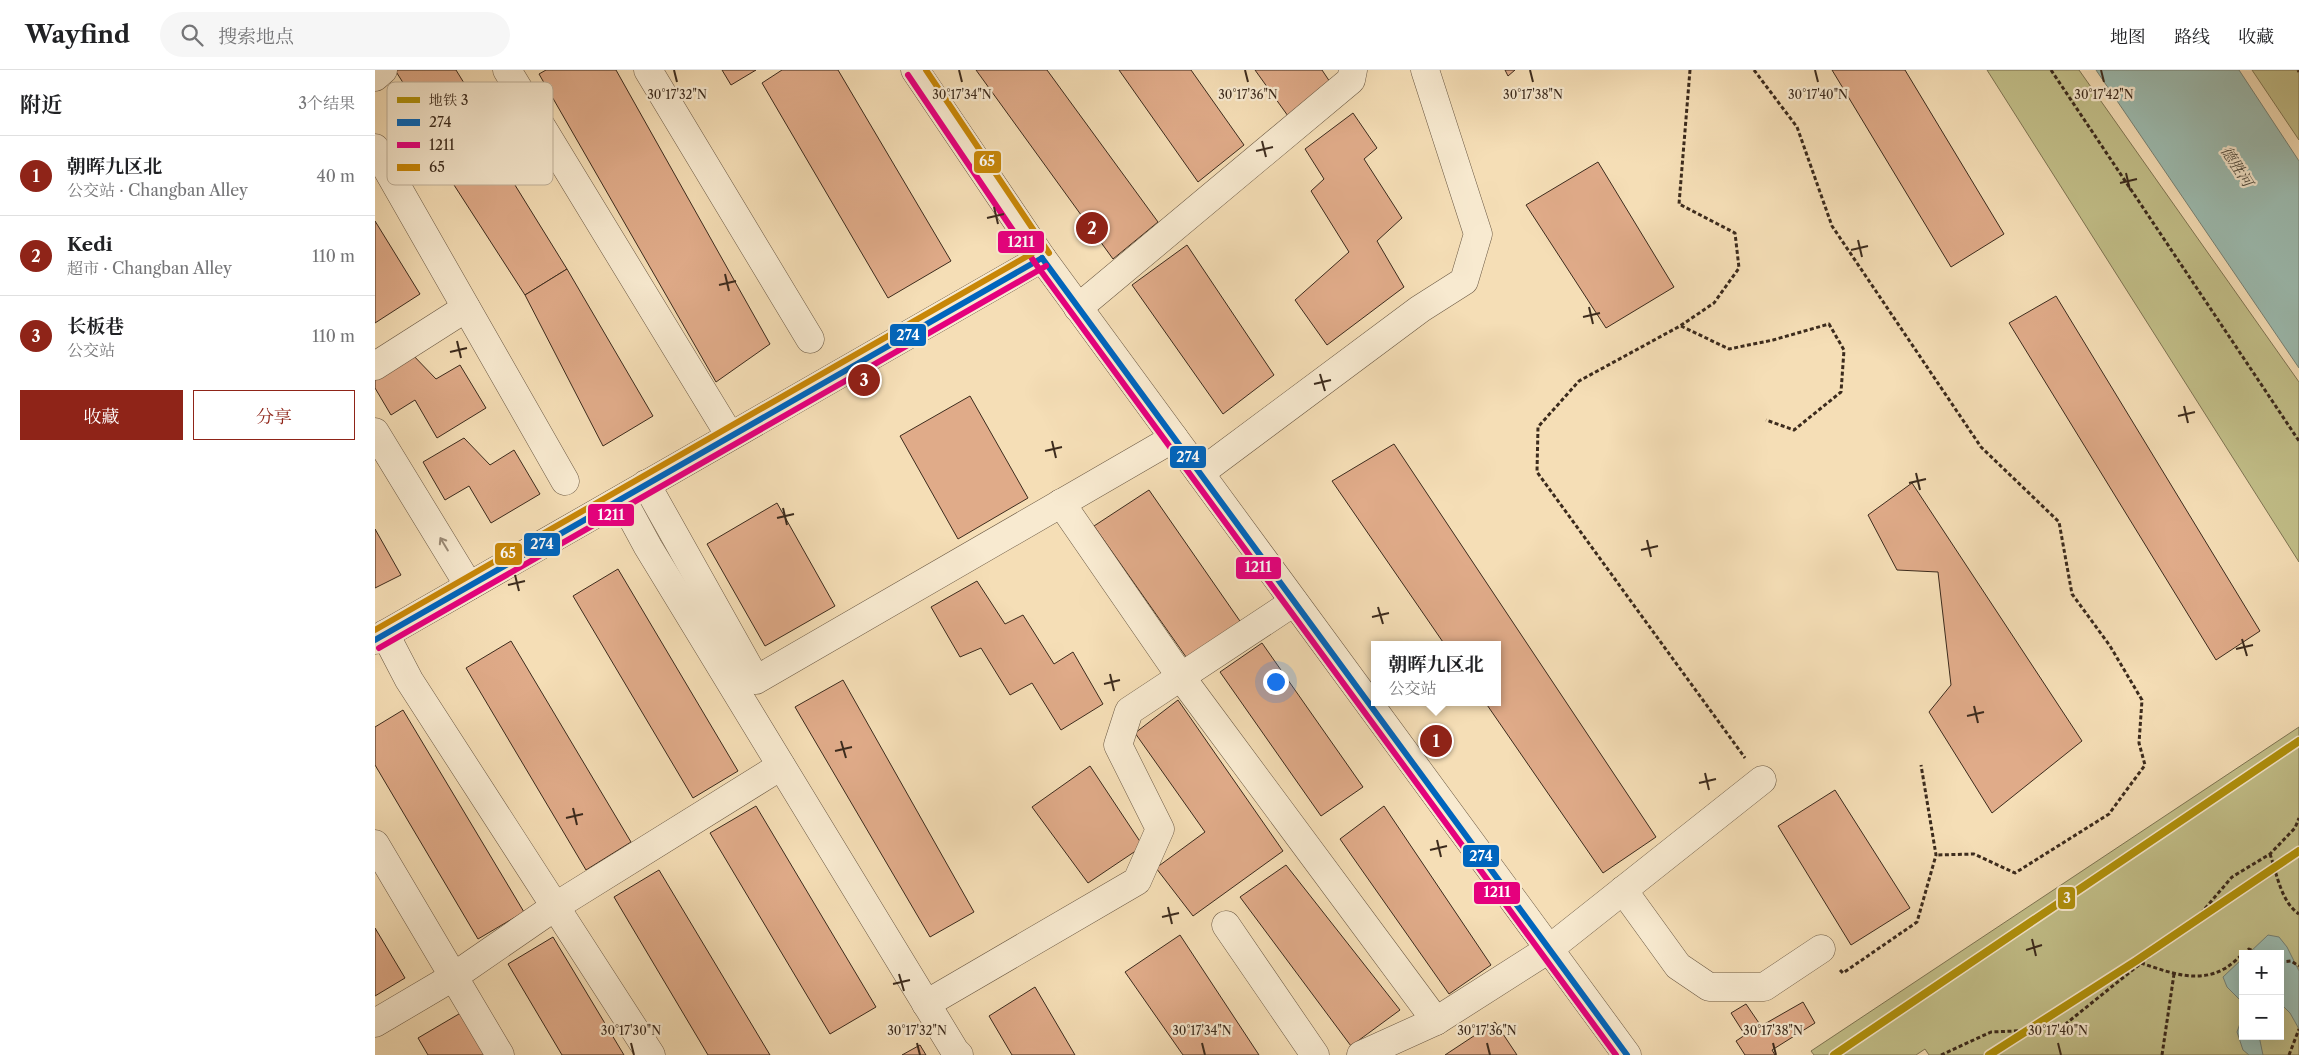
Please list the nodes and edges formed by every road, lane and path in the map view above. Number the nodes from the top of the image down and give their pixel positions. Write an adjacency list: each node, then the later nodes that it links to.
1 (383, 70): 10 (street)
2 (507, 70): 11 (street)
3 (648, 70): 20 (street)
4 (915, 70): 16 (street)
5 (1353, 70): 18 (street)
6 (1425, 70): 27 (street)
7 (1690, 70): 19 (path)
8 (1754, 70): 43 (path)
9 (2051, 70): 26 (path)
10 (375, 77)
11 (514, 82)
12 (553, 145): 24 (street)
13 (375, 148): 14 (street)
14 (387, 169)
15 (396, 185): 17 (street)
16 (1042, 258): 18 (street); 24 (street)
17 (466, 308): 21 (street); 28 (street)
18 (1078, 308): 25 (street)
19 (1680, 326): 22 (path); 39 (path)
20 (810, 339)
21 (375, 366)
22 (1766, 420)
23 (375, 432): 33 (street, one-way to 23)
24 (730, 436): 29 (street)
25 (1174, 438): 27 (street); 31 (street)
26 (2299, 441)
27 (1200, 474): 34 (street)
28 (565, 481)
29 (650, 483): 30 (street); 31 (street); 32 (street)
30 (622, 499): 33 (street); 38 (street)
31 (1061, 504): 36 (street)
32 (686, 540)
33 (469, 586): 35 (street)
34 (1294, 602): 36 (street); 48 (street)
35 (380, 637): 45 (street)
36 (1181, 676): 56 (street); 57 (street)
37 (1921, 765): 43 (path)
38 (781, 766): 45 (street); 56 (street)
39 (1761, 780): 44 (street)
40 (2299, 818): 42 (path)
41 (375, 844): 55 (street)
42 (2270, 854): 46 (path); 52 (path)
43 (1936, 855): 49 (path)
44 (1623, 890): 48 (street); 49 (street)
45 (556, 906): 55 (street); 61 (street)
46 (2299, 914)
47 (1226, 925): 63 (street)
48 (1549, 949): 57 (street); 65 (street)
49 (1821, 949)
50 (2239, 957): 54 (path)
51 (2284, 962): 53 (path)
52 (2140, 963): 54 (path); 66 (path)
53 (2299, 966)
54 (2173, 974): 67 (path)
55 (453, 977): 58 (street); 60 (street)
56 (926, 1004): 62 (street)
57 (1436, 1021): 64 (street)
58 (375, 1023)
59 (2299, 1028): 68 (path)
60 (499, 1055)
61 (651, 1055)
62 (959, 1055)
63 (1315, 1055)
64 (1361, 1055)
65 (1627, 1055)
66 (1941, 1055)
67 (2162, 1055)
68 (2289, 1055)

